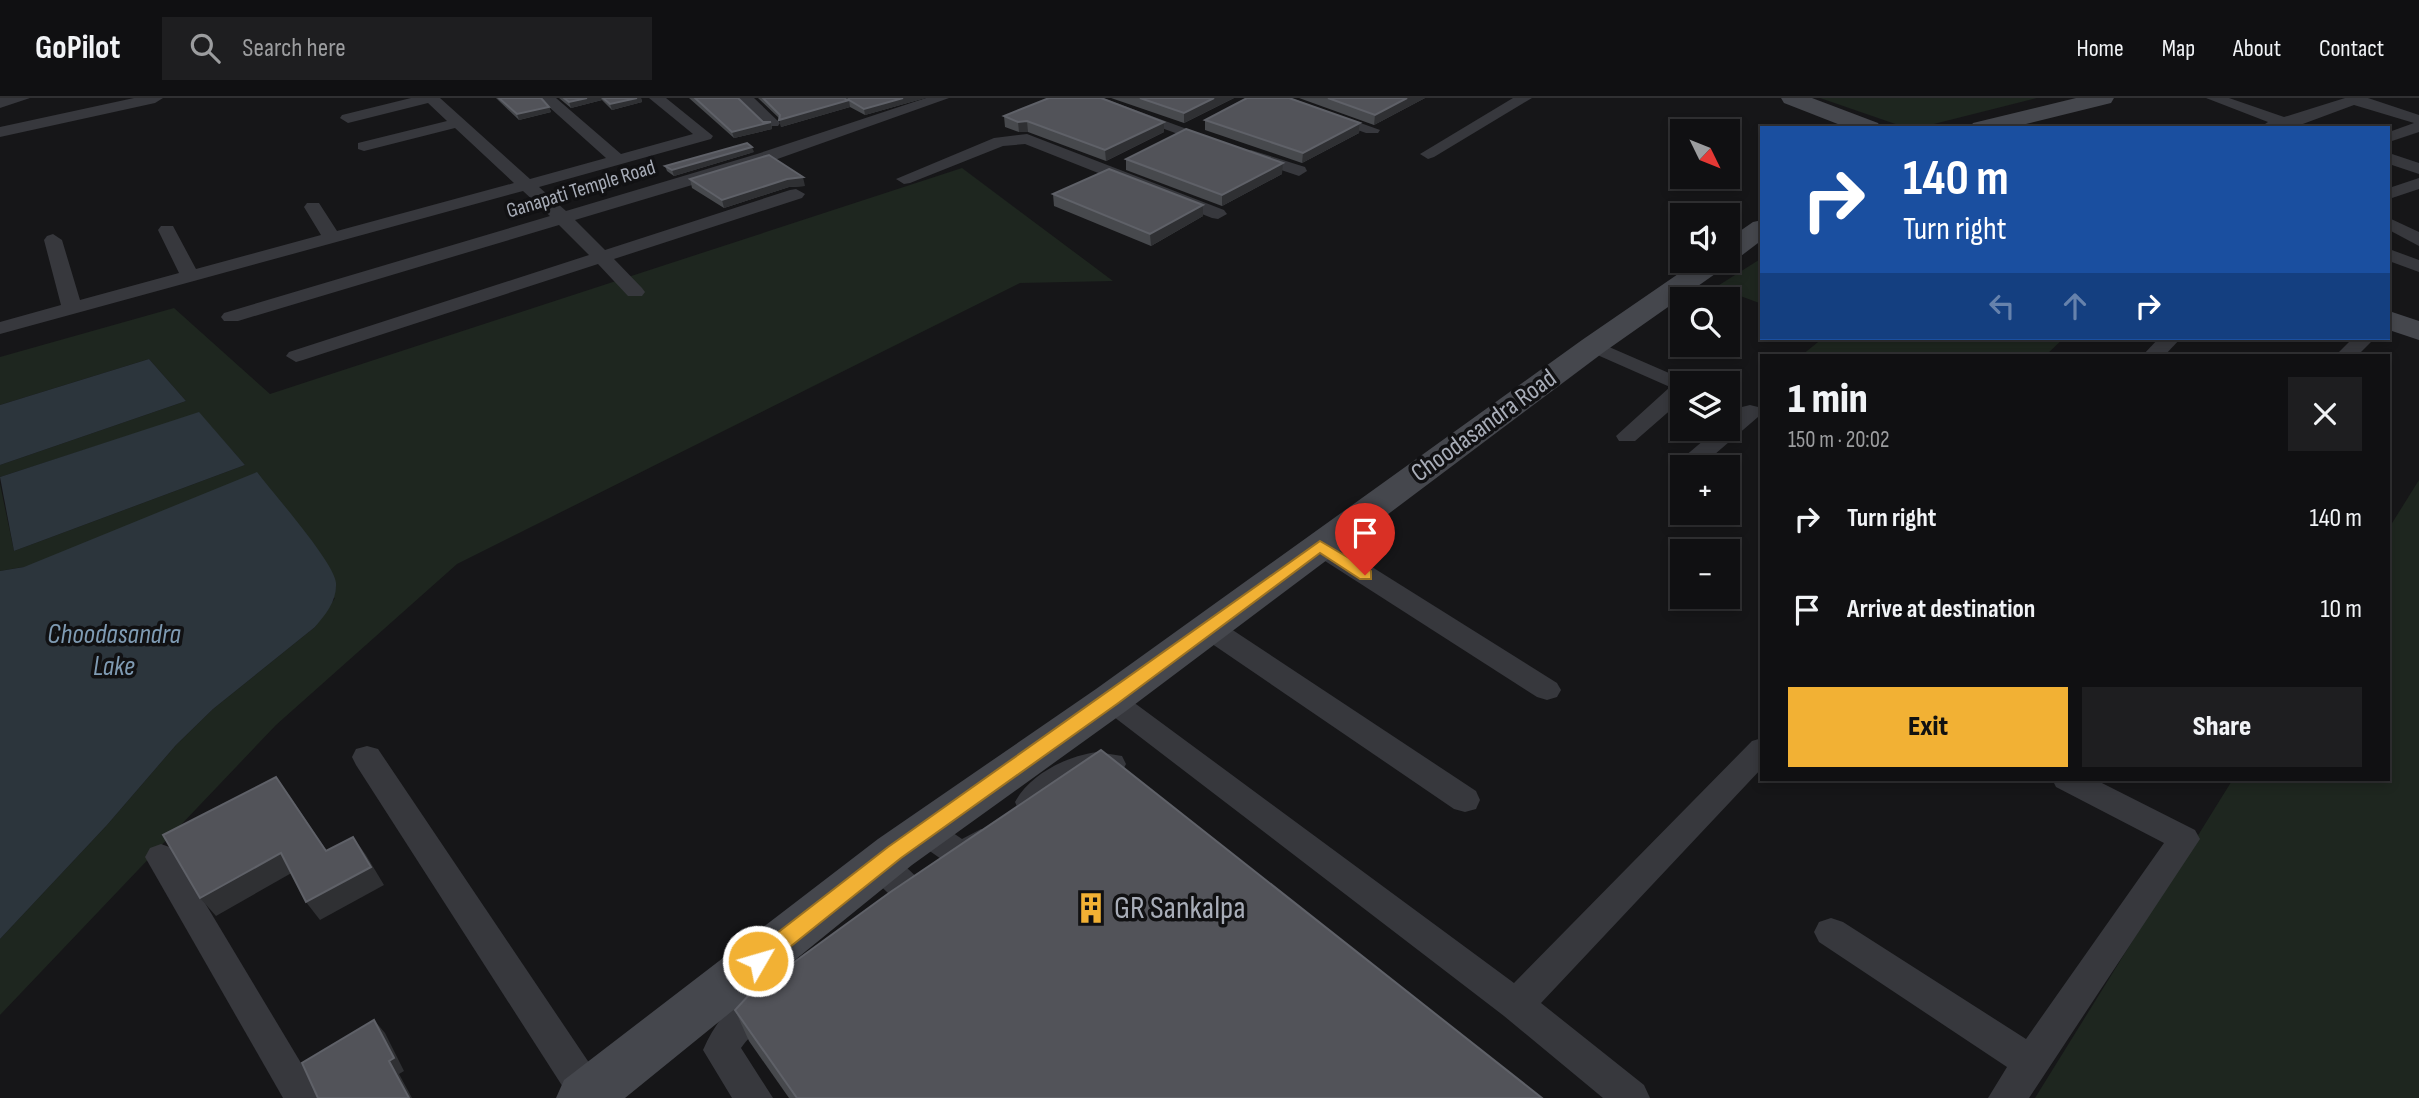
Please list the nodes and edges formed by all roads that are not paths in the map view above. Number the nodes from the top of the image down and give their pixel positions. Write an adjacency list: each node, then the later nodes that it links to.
1 (22, 98): 15 (street)
2 (155, 98): 29 (street)
3 (430, 98): 16 (street); 20 (street)
4 (547, 98): 36 (street)
5 (657, 98): 36 (street)
6 (745, 98): 21 (street)
7 (941, 98): 47 (street, Ganapati Temple Road)
8 (1088, 98): 28 (street)
9 (1276, 98): 27 (street)
10 (1524, 98): 33 (street)
11 (1792, 98): 22 (street)
12 (2103, 98): 23 (street)
13 (2214, 98): 19 (street)
14 (2357, 99): 18 (street); 19 (street)
15 (0, 103)
16 (348, 118)
17 (1206, 120): 28 (street)
18 (2419, 120)
19 (2284, 122): 24 (street); 25 (street)
20 (458, 123): 32 (street); 42 (street)
21 (772, 123)
22 (1865, 126)
23 (1989, 126)
24 (2273, 126)
25 (2295, 126)
26 (2419, 127): 30 (street)
27 (1372, 130)
28 (1182, 131): 31 (street); 39 (street)
29 (0, 132)
30 (2390, 137)
31 (1161, 142)
32 (364, 146)
33 (1427, 153)
34 (2390, 158): 37 (street)
35 (1128, 159): 38 (street)
36 (618, 160): 42 (street)
37 (2419, 169)
38 (1107, 170): 40 (street); 46 (street)
39 (1299, 171)
40 (904, 179)
41 (2419, 183): 44 (street)
42 (525, 185): 47 (street); 51 (street)
43 (796, 194): 56 (street)
44 (2390, 194)
45 (313, 207): 51 (street)
46 (1218, 214)
47 (564, 218): 56 (street); 62 (street, Ganapati Temple Road)
48 (2390, 224): 53 (street)
49 (1760, 229): 54 (street)
50 (167, 230): 59 (street)
51 (332, 237): 59 (street)
52 (53, 240): 61 (street)
53 (2419, 240)
54 (1740, 244)
55 (2390, 255): 57 (street)
56 (601, 257): 60 (street); 71 (street)
57 (2419, 266)
58 (1699, 273): 68 (street, Choodasandra Road)
59 (190, 276): 61 (street)
60 (635, 292)
61 (72, 309): 64 (street)
62 (231, 317)
63 (2390, 320): 65 (street)
64 (0, 328)
65 (2419, 331)
66 (2169, 340): 69 (street)
67 (2363, 340): 70 (street)
68 (1593, 346): 72 (street); 77 (street, Choodasandra Road)
69 (2154, 354)
70 (2347, 354)
71 (296, 356)
72 (1670, 381)
73 (1670, 397): 75 (street)
74 (1756, 415): 76 (street)
75 (1627, 436)
76 (1702, 455)
77 (1320, 546): 78 (street, Choodasandra Road); 79 (street)
78 (1209, 628): 80 (street, Choodasandra Road); 85 (street)
79 (1547, 690)
80 (1111, 700): 86 (street, Choodasandra Road); 94 (street)
81 (1760, 751): 94 (street)
82 (367, 757): 96 (street)
83 (1133, 781): 87 (street)
84 (2071, 781): 95 (street)
85 (1465, 800)
86 (926, 831): 87 (street); 89 (street, Choodasandra Road)
87 (962, 856): 90 (street)
88 (161, 857): 97 (street)
89 (879, 865): 90 (street); 96 (street, Choodasandra Road)
90 (912, 894): 91 (street)
91 (869, 926)
92 (1831, 932): 95 (street)
93 (792, 982): 98 (street)
94 (1516, 1004): 99 (street)
95 (2031, 1063): 100 (street)
96 (586, 1096)
97 (303, 1098)
98 (754, 1098)
99 (1631, 1098)
100 (2007, 1098)

